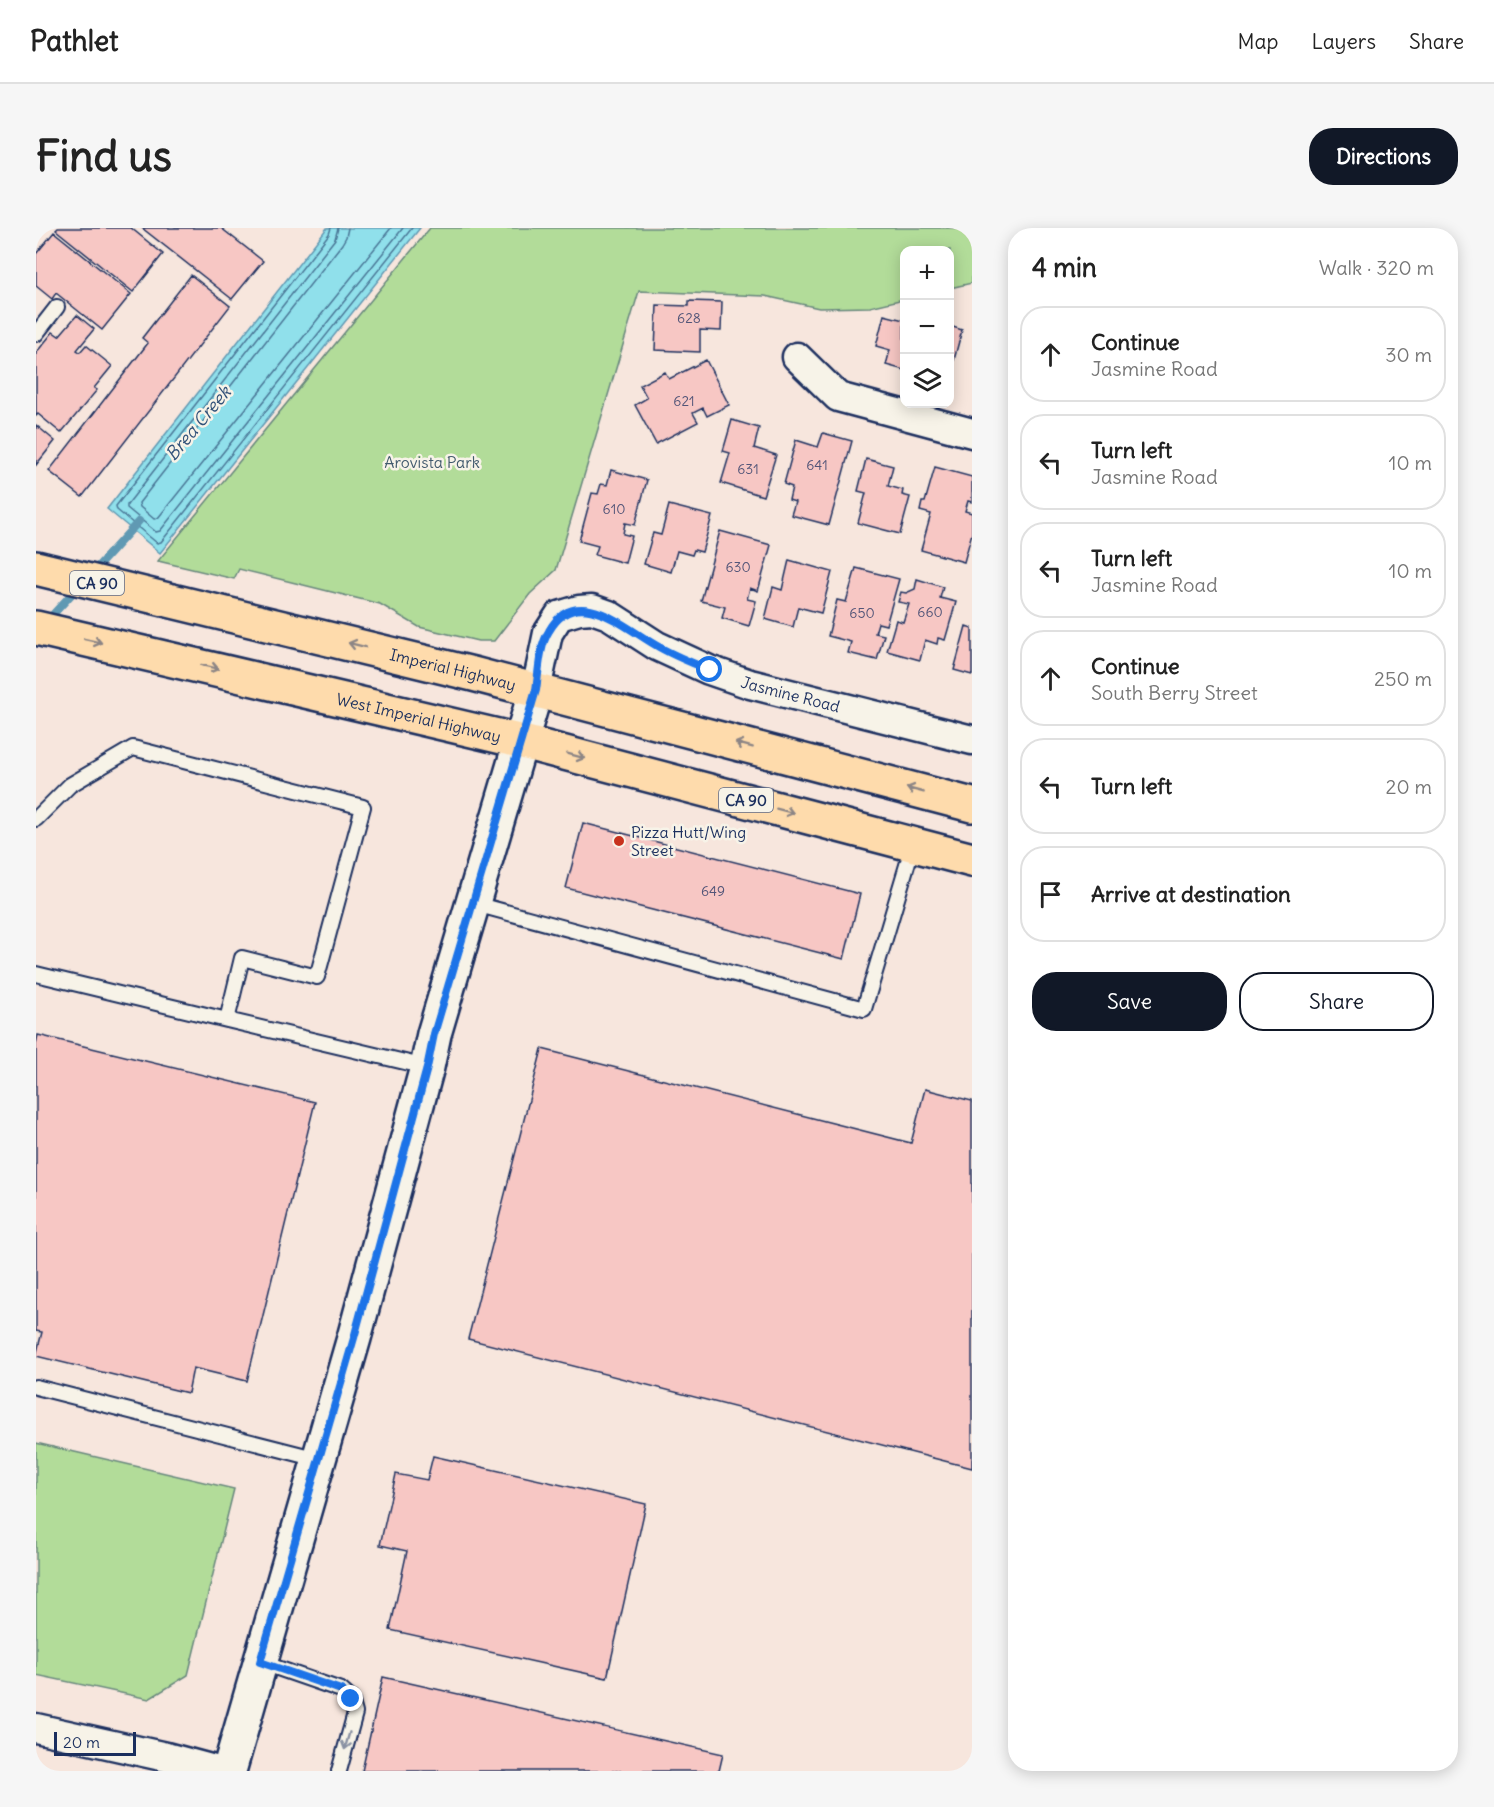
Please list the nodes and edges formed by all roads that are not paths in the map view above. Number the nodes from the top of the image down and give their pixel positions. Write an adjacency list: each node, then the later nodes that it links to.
1 (57, 307): 2 (lane)
2 (36, 334)
3 (797, 357): 4 (street)
4 (972, 433)
5 (36, 568): 7 (main road, Imperial Highway / CA 90, one-way to 5)
6 (36, 628): 9 (main road, West Imperial Highway / CA 90, one-way to 9)
7 (536, 690): 8 (street, Jasmine Road); 9 (street); 10 (main road, Imperial Highway / CA 90, one-way to 7)
8 (972, 740)
9 (519, 741): 12 (main road, West Imperial Highway / CA 90, one-way to 12); 14 (street)
10 (972, 805)
11 (36, 819): 16 (lane)
12 (913, 844): 13 (main road, West Imperial Highway / CA 90); 14 (lane)
13 (972, 860)
14 (472, 903): 17 (street)
15 (36, 974): 16 (lane)
16 (227, 1020): 17 (lane)
17 (427, 1068): 19 (street)
18 (36, 1387): 19 (lane)
19 (318, 1459): 20 (street)
20 (260, 1662): 23 (street); 24 (lane, one-way to 24)
21 (36, 1728): 22 (street)
22 (218, 1771)
23 (229, 1771)
24 (339, 1771)

